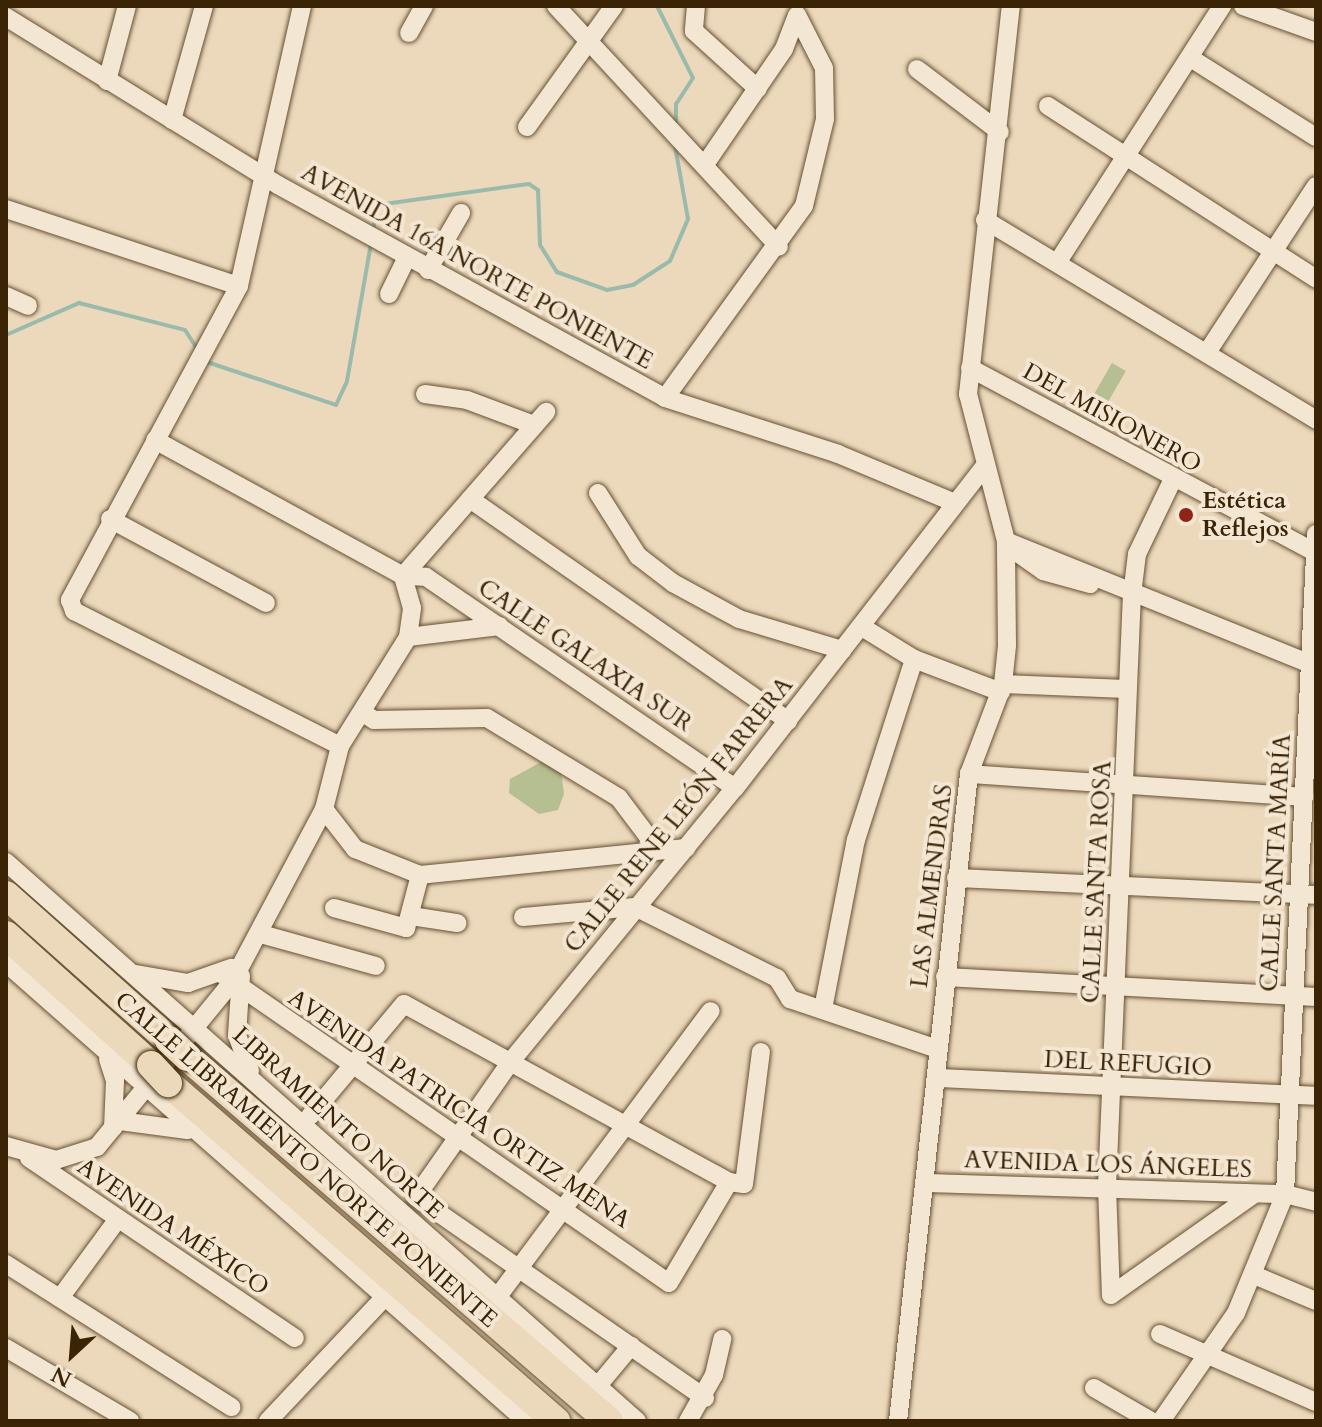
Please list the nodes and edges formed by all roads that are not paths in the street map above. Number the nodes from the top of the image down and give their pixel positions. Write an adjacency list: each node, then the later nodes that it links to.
1 (127, 6): 19 (street)
2 (204, 6): 22 (street)
3 (302, 6): 28 (street)
4 (424, 6): 15 (street)
5 (556, 6): 16 (street)
6 (614, 6): 16 (street)
7 (696, 6): 20 (street)
8 (1011, 6): 24 (street, LAS ALMENDRAS)
9 (1222, 6): 12 (street)
10 (1243, 6): 14 (street)
11 (798, 11): 20 (street); 33 (street)
12 (1212, 14): 17 (street)
13 (6, 17): 19 (street, AVENIDA 16A NORTE PONIENTE)
14 (1316, 32)
15 (409, 33)
16 (587, 38): 23 (street); 27 (street)
17 (1192, 59): 25 (street); 26 (street)
18 (917, 69): 24 (street)
19 (107, 81): 22 (street, AVENIDA 16A NORTE PONIENTE)
20 (758, 89): 27 (street)
21 (1048, 106): 26 (street)
22 (172, 120): 28 (street, AVENIDA 16A NORTE PONIENTE)
23 (527, 127)
24 (1000, 132): 32 (street, LAS ALMENDRAS)
25 (1316, 137)
26 (1124, 161): 34 (street); 36 (street)
27 (706, 163): 33 (street)
28 (266, 178): 35 (street, AVENIDA 16A NORTE PONIENTE); 39 (street)
29 (1316, 186): 34 (street)
30 (6, 209): 39 (street)
31 (461, 213): 37 (street)
32 (985, 220): 36 (street); 44 (street, LAS ALMENDRAS)
33 (779, 247): 46 (street)
34 (1272, 250): 38 (street); 43 (street)
35 (406, 259): 37 (street, AVENIDA 16A NORTE PONIENTE); 40 (street)
36 (1059, 260): 43 (street)
37 (428, 270): 46 (street, AVENIDA 16A NORTE PONIENTE)
38 (1316, 279)
39 (239, 286): 48 (street)
40 (389, 294)
41 (6, 296): 42 (street)
42 (28, 306)
43 (1208, 351): 47 (street)
44 (970, 368): 49 (street, LAS ALMENDRAS); 50 (street, DEL MISIONERO)
45 (425, 394): 52 (street)
46 (665, 398): 53 (street, AVENIDA 16A NORTE PONIENTE)
47 (1316, 420)
48 (155, 440): 54 (street); 57 (street, CALLE GALAXIA SUR)
49 (983, 468): 53 (street, CALLE RENE LEÓN FARRERA); 55 (street, LAS ALMENDRAS)
50 (1173, 479): 56 (street, DEL MISIONERO); 58 (street, CALLE SANTA ROSA)
51 (598, 493): 63 (street)
52 (470, 499): 57 (street); 69 (street)
53 (953, 502): 61 (street, CALLE RENE LEÓN FARRERA)
54 (110, 519): 59 (street); 70 (street)
55 (1006, 541): 58 (street); 66 (street, LAS ALMENDRAS)
56 (1315, 546): 65 (street, CALLE SANTA MARÍA)
57 (403, 576): 60 (street, CALLE GALAXIA SUR); 62 (street)
58 (1132, 593): 65 (street); 67 (street, CALLE SANTA ROSA)
59 (266, 603)
60 (499, 626): 62 (street); 72 (street, CALLE GALAXIA SUR)
61 (862, 627): 63 (street, CALLE RENE LEÓN FARRERA); 64 (street)
62 (408, 637): 68 (street)
63 (842, 650): 69 (street, CALLE RENE LEÓN FARRERA)
64 (914, 659): 66 (street); 99 (street)
65 (1312, 664): 74 (street, CALLE SANTA MARÍA)
66 (1002, 688): 67 (street); 71 (street, LAS ALMENDRAS)
67 (1126, 689): 73 (street, CALLE SANTA ROSA)
68 (363, 713): 70 (street); 77 (street)
69 (788, 721): 72 (street, CALLE RENE LEÓN FARRERA)
70 (340, 746): 75 (street)
71 (969, 774): 73 (street); 80 (street, LAS ALMENDRAS)
72 (735, 788): 76 (street, CALLE RENE LEÓN FARRERA)
73 (1127, 789): 74 (street); 81 (street, CALLE SANTA ROSA)
74 (1304, 797): 82 (street, CALLE SANTA MARÍA)
75 (324, 809): 79 (street); 89 (street)
76 (687, 848): 77 (street); 84 (street, CALLE RENE LEÓN FARRERA)
77 (658, 850): 79 (street)
78 (6, 862): 93 (street, LIBRAMIENTO NORTE)
79 (420, 875): 86 (street)
80 (956, 878): 81 (street); 94 (street, LAS ALMENDRAS)
81 (1119, 887): 82 (street); 96 (street, CALLE SANTA ROSA)
82 (1307, 894): 97 (street, CALLE SANTA MARÍA)
83 (6, 895): 142 (highway, CALLE LIBRAMIENTO NORTE PONIENTE)
84 (635, 907): 87 (street); 99 (street); 105 (street, CALLE RENE LEÓN FARRERA)
85 (334, 908): 86 (street)
86 (411, 916): 88 (street)
87 (523, 917)
88 (457, 923)
89 (261, 934): 92 (street); 95 (street)
90 (6, 935): 108 (highway, CALLE LIBRAMIENTO NORTE PONIENTE)
91 (6, 963): 104 (street)
92 (376, 966)
93 (127, 971): 95 (street); 101 (street, LIBRAMIENTO NORTE)
94 (945, 977): 96 (street); 102 (street, LAS ALMENDRAS)
95 (231, 980): 101 (street); 106 (street, AVENIDA PATRICIA ORTIZ MENA); 109 (street)
96 (1116, 988): 97 (street); 110 (street, CALLE SANTA ROSA)
97 (1294, 995): 98 (street); 111 (street, CALLE SANTA MARÍA)
98 (1316, 997)
99 (823, 1009): 102 (street)
100 (711, 1011): 114 (street)
101 (197, 1028): 108 (street); 109 (street, LIBRAMIENTO NORTE)
102 (938, 1049): 107 (street, LAS ALMENDRAS)
103 (761, 1052): 121 (street)
104 (107, 1057): 108 (street); 115 (street)
105 (512, 1060): 106 (street); 114 (street); 117 (street, CALLE RENE LEÓN FARRERA)
106 (348, 1067): 113 (street); 117 (street, AVENIDA PATRICIA ORTIZ MENA)
107 (938, 1078): 110 (street, DEL REFUGIO); 122 (street, LAS ALMENDRAS)
108 (154, 1079): 115 (street); 116 (street); 149 (highway, CALLE LIBRAMIENTO NORTE PONIENTE)
109 (255, 1081): 135 (street, LIBRAMIENTO NORTE)
110 (1113, 1088): 111 (street, DEL REFUGIO); 123 (street, CALLE SANTA ROSA)
111 (1290, 1095): 112 (street, DEL REFUGIO); 126 (street, CALLE SANTA MARÍA)
112 (1316, 1096)
113 (310, 1116)
114 (626, 1122): 121 (street); 128 (street)
115 (116, 1126): 116 (street); 120 (street)
116 (198, 1135): 133 (street)
117 (457, 1136): 128 (street, AVENIDA PATRICIA ORTIZ MENA); 131 (street, CALLE RENE LEÓN FARRERA)
118 (6, 1146): 119 (street, AVENIDA MÉXICO)
119 (25, 1156): 120 (street); 124 (street, AVENIDA MÉXICO)
120 (79, 1158): 124 (street)
121 (736, 1183): 128 (street, AVENIDA PATRICIA ORTIZ MENA)
122 (928, 1183): 123 (street, AVENIDA LOS ÁNGELES); 155 (street, LAS ALMENDRAS)
123 (1107, 1187): 125 (street, AVENIDA LOS ÁNGELES); 125 (street, CALLE SANTA ROSA)
124 (76, 1191): 129 (street, AVENIDA MÉXICO)
125 (1254, 1194): 126 (street, AVENIDA LOS ÁNGELES)
126 (1285, 1194): 127 (street, AVENIDA LOS ÁNGELES); 132 (street, CALLE SANTA MARÍA)
127 (1316, 1202)
128 (566, 1207): 131 (street)
129 (117, 1220): 134 (street); 138 (street, AVENIDA MÉXICO)
130 (6, 1264): 134 (street)
131 (519, 1269): 135 (street); 140 (street)
132 (1254, 1275): 136 (street); 143 (street, CALLE SANTA MARÍA)
133 (385, 1297): 149 (street); 151 (street)
134 (60, 1298): 148 (street)
135 (496, 1299): 142 (street, LIBRAMIENTO NORTE)
136 (1316, 1301)
137 (1160, 1334): 143 (street)
138 (295, 1338)
139 (722, 1339): 145 (street)
140 (631, 1346): 145 (street); 146 (street)
141 (6, 1348): 150 (street)
142 (538, 1350): 146 (highway, CALLE LIBRAMIENTO NORTE PONIENTE)
143 (1212, 1354): 147 (street); 157 (street, CALLE SANTA MARÍA)
144 (1094, 1388): 156 (street)
145 (705, 1398): 154 (street)
146 (592, 1399): 153 (street)
147 (1316, 1402)
148 (231, 1407)
149 (526, 1413): 152 (highway, CALLE LIBRAMIENTO NORTE PONIENTE)
150 (130, 1421)
151 (268, 1421)
152 (556, 1421)
153 (637, 1421)
154 (688, 1421)
155 (899, 1421)
156 (1151, 1421)
157 (1161, 1421)

